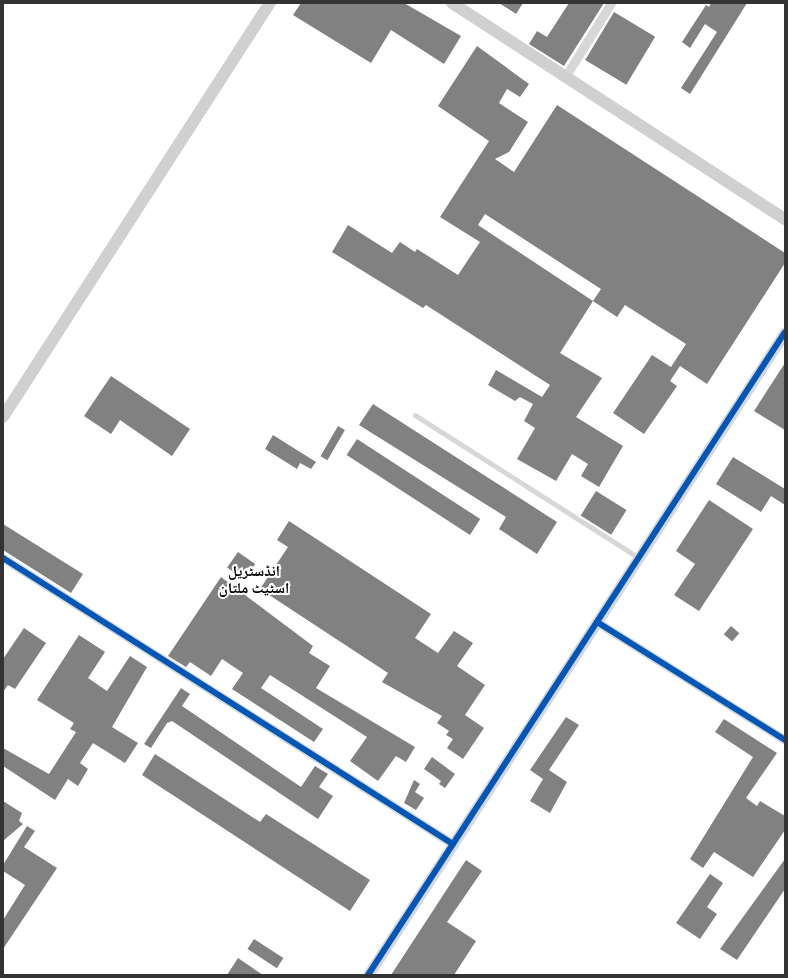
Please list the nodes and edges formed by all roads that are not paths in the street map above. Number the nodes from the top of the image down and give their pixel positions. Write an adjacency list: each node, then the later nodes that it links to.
1 (270, 3): 8 (main road)
2 (452, 3): 4 (main road)
3 (612, 3): 4 (street)
4 (565, 77): 5 (main road)
5 (785, 218)
6 (785, 332): 9 (street)
7 (414, 415): 9 (lane)
8 (3, 417)
9 (638, 557): 11 (street)
10 (3, 558): 13 (street)
11 (597, 622): 12 (street); 13 (street)
12 (785, 740)
13 (452, 844): 14 (street)
14 (368, 975)

